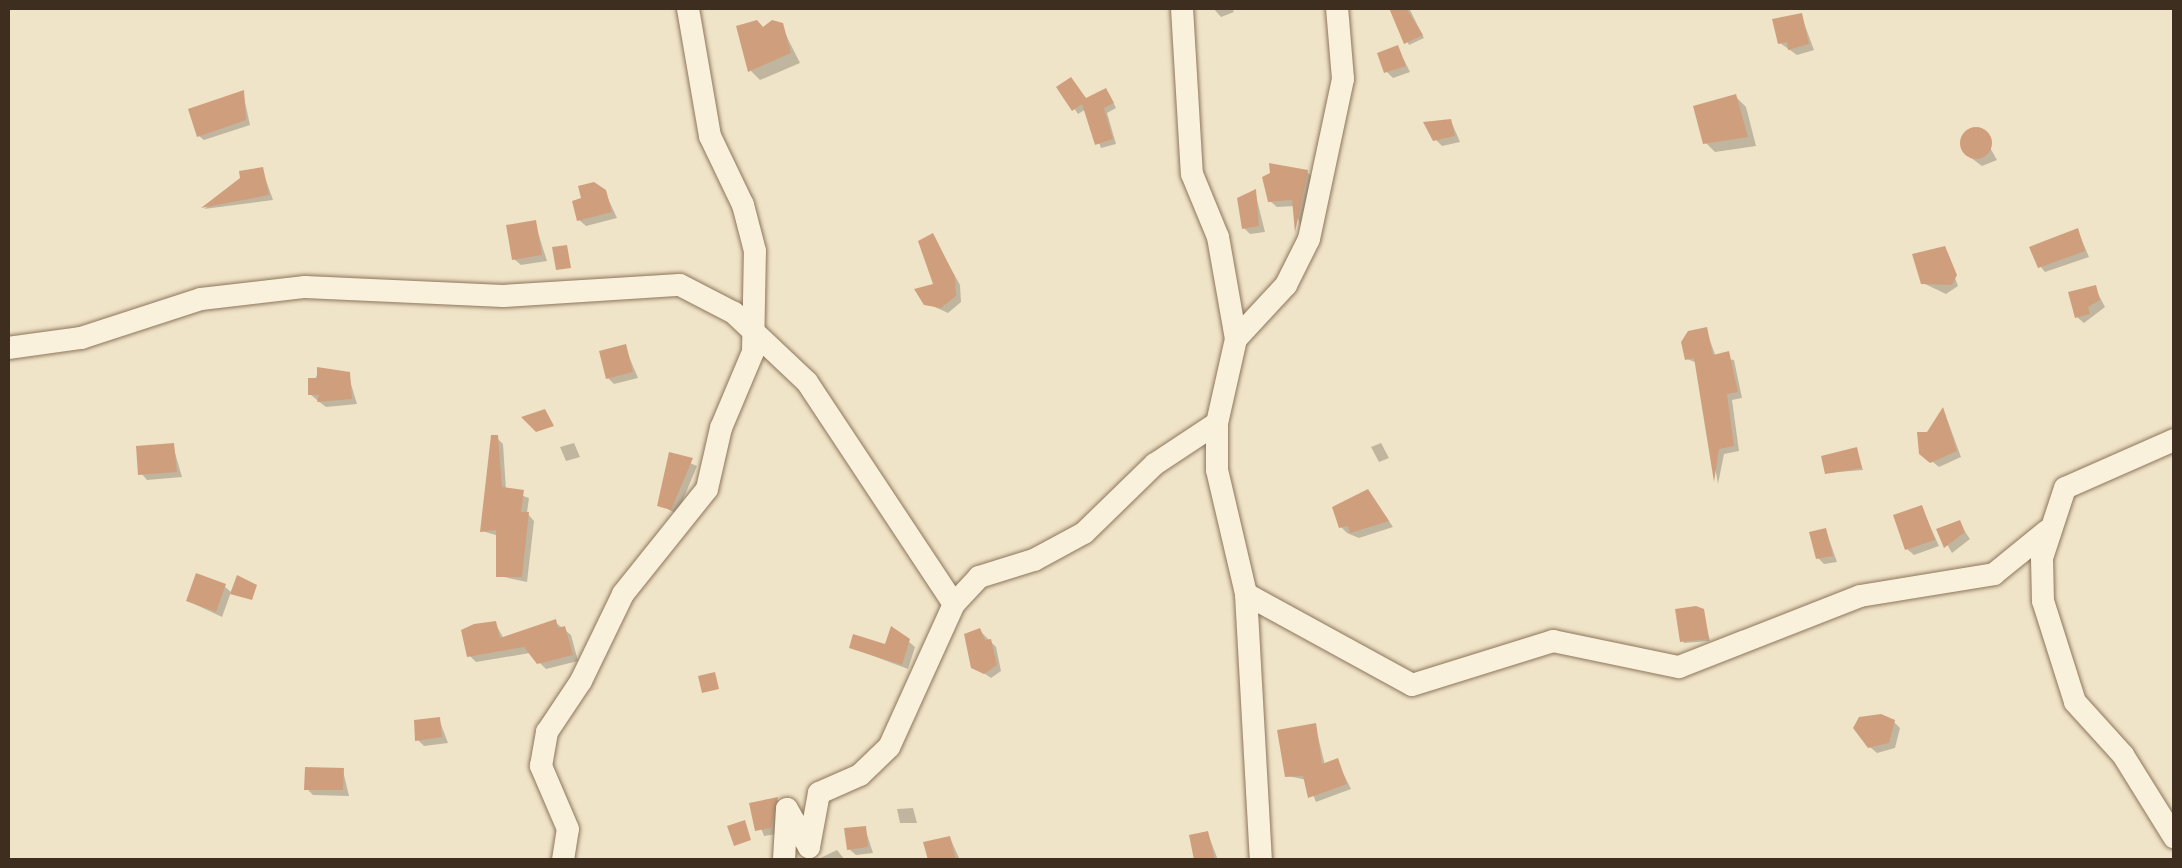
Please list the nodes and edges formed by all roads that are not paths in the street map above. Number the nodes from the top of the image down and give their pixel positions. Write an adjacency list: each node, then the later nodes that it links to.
1 (688, 8): 4 (street)
2 (1182, 8): 5 (street)
3 (1337, 8): 5 (street)
4 (755, 330): 6 (street); 11 (street); 13 (street)
5 (1236, 339): 7 (street)
6 (8, 348)
7 (1217, 423): 10 (street); 11 (street)
8 (2174, 440): 9 (street)
9 (2047, 531): 10 (street); 12 (street)
10 (1246, 594): 15 (street)
11 (954, 604): 14 (street)
12 (2174, 837)
13 (562, 860)
14 (784, 860)
15 (1261, 860)

